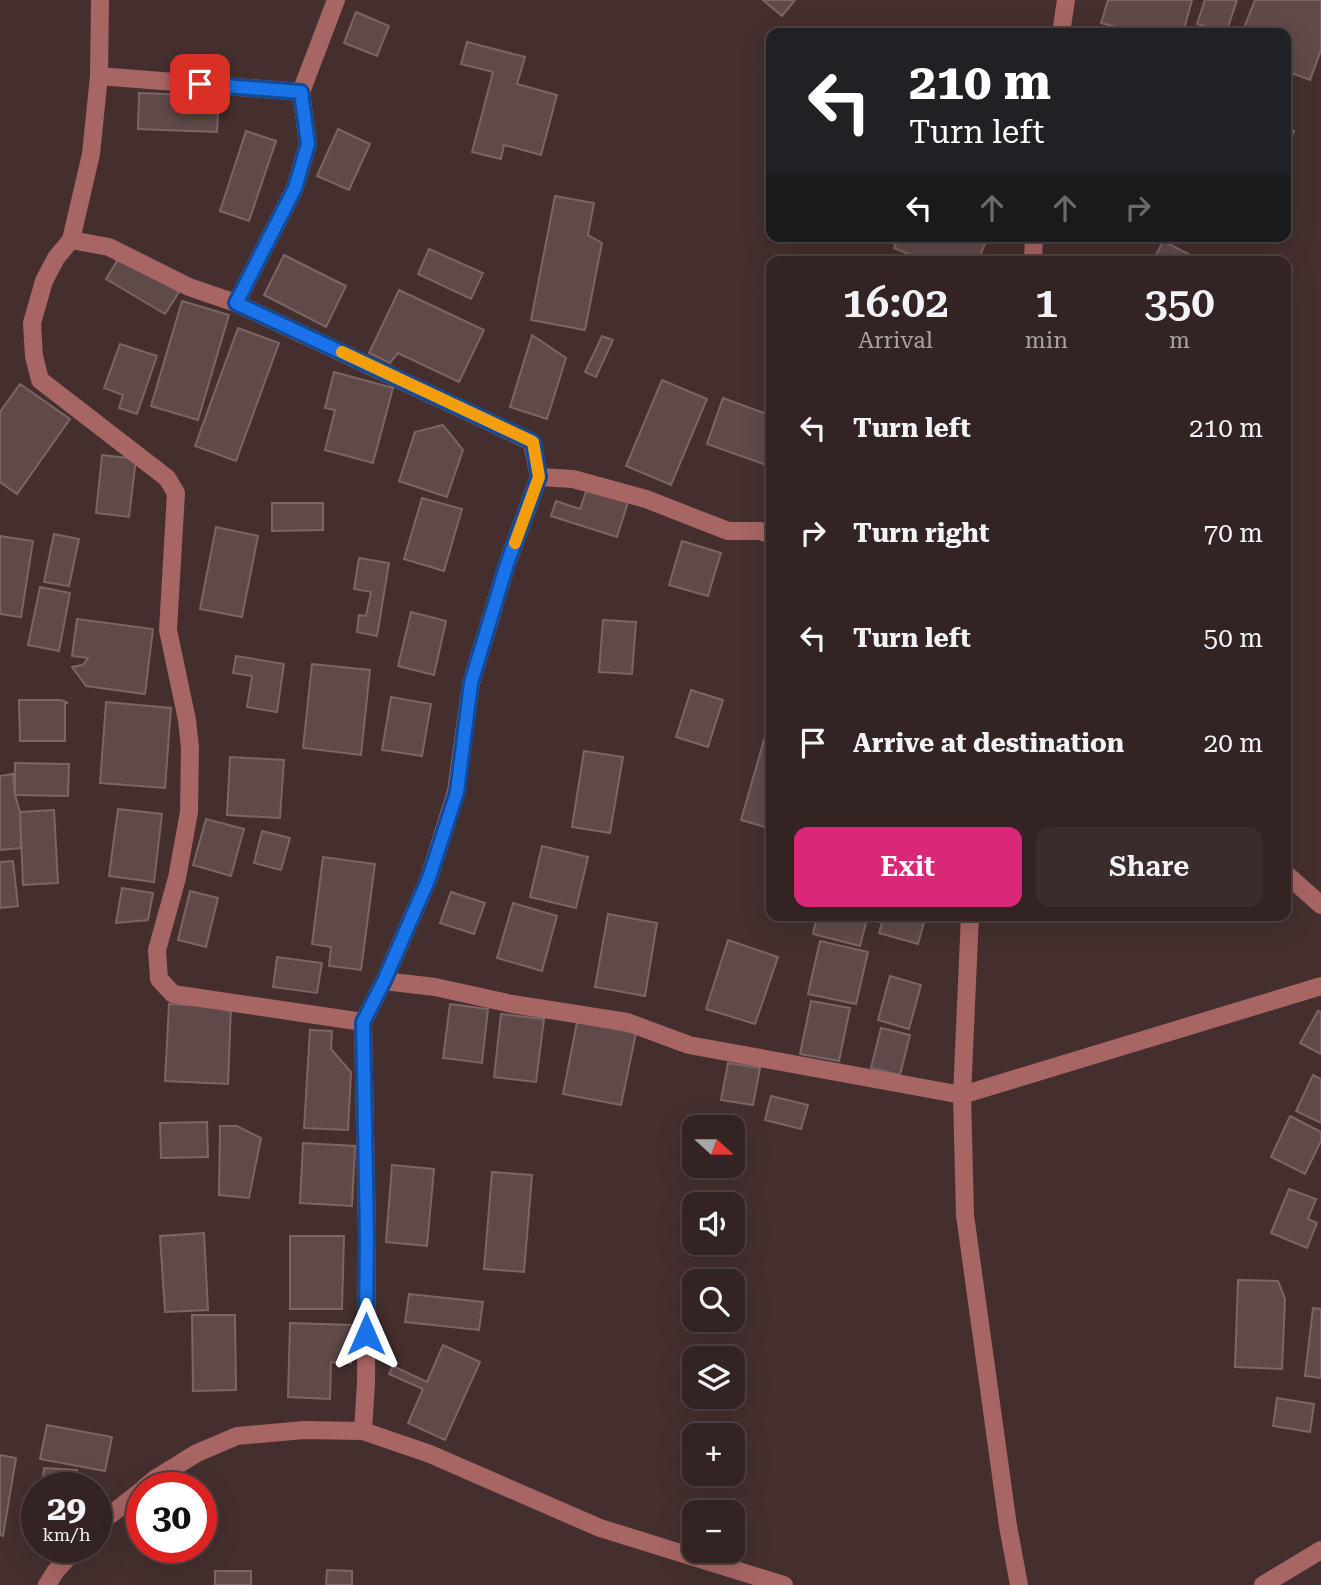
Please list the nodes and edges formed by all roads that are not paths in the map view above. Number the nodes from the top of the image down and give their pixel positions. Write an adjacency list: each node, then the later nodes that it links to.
1 (100, 0): 5 (street)
2 (336, 0): 6 (street)
3 (1066, 0): 4 (street)
4 (1062, 28)
5 (99, 76): 6 (street); 7 (street)
6 (301, 92): 8 (street)
7 (71, 240): 8 (street); 16 (street)
8 (236, 303): 9 (street)
9 (539, 477): 10 (street); 14 (street)
10 (766, 533)
11 (1291, 878): 12 (street)
12 (1321, 905)
13 (970, 921): 17 (street)
14 (384, 981): 16 (street); 17 (street)
15 (1321, 986): 17 (street)
16 (363, 1022): 18 (street)
17 (962, 1095): 26 (street)
18 (363, 1431): 19 (street); 25 (street)
19 (167, 1472)
20 (126, 1502): 21 (street)
21 (112, 1513)
22 (1321, 1550): 27 (street)
23 (63, 1563): 24 (street)
24 (47, 1585)
25 (784, 1585)
26 (1019, 1585)
27 (1262, 1585)

